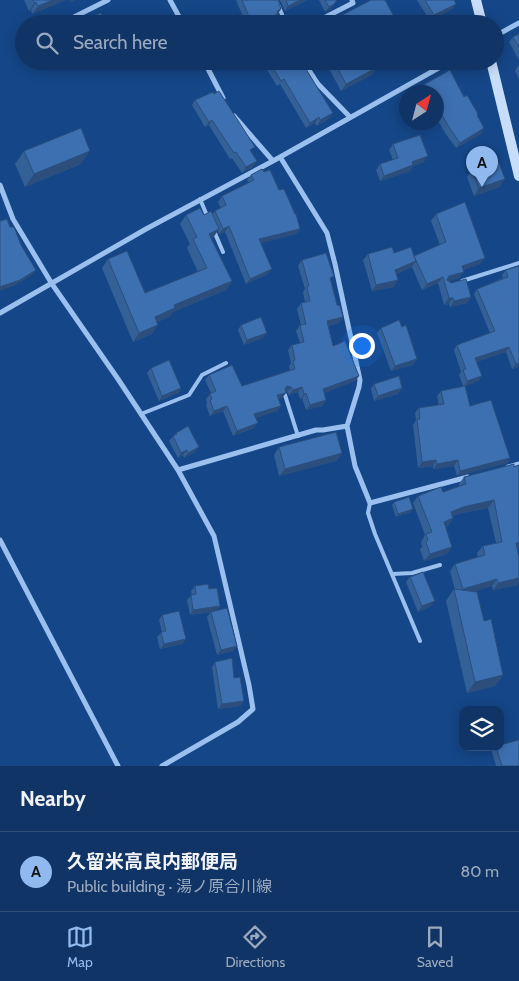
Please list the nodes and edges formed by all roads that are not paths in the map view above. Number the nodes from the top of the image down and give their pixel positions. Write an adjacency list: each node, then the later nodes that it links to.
1 (108, 0): 6 (street)
2 (170, 0): 7 (street)
3 (276, 0): 8 (lane)
4 (352, 0): 9 (street)
5 (476, 0): 10 (main road)
6 (78, 15)
7 (178, 15)
8 (282, 15)
9 (330, 15)
10 (480, 15)
11 (519, 23): 12 (street)
12 (504, 31)
13 (209, 70): 17 (street)
14 (309, 70): 19 (street)
15 (435, 70): 19 (street)
16 (493, 70): 22 (main road)
17 (226, 103)
18 (230, 111): 21 (street)
19 (350, 117): 21 (street)
20 (282, 160): 33 (street)
21 (273, 161): 24 (street)
22 (519, 176)
23 (0, 185): 27 (street)
24 (200, 199): 25 (lane); 27 (street)
25 (223, 252)
26 (519, 263): 28 (lane)
27 (52, 284): 29 (street); 32 (street)
28 (454, 284)
29 (0, 313)
30 (226, 363): 32 (lane)
31 (285, 395): 34 (lane)
32 (141, 414): 37 (street)
33 (347, 426): 34 (street); 39 (street)
34 (298, 436): 37 (street)
35 (519, 464): 36 (street)
36 (501, 468)
37 (178, 470): 45 (street)
38 (474, 475): 39 (street)
39 (370, 503): 42 (lane)
40 (0, 540): 44 (street)
41 (440, 565): 42 (lane)
42 (393, 574): 43 (lane)
43 (420, 641)
44 (118, 766)
45 (162, 766)

